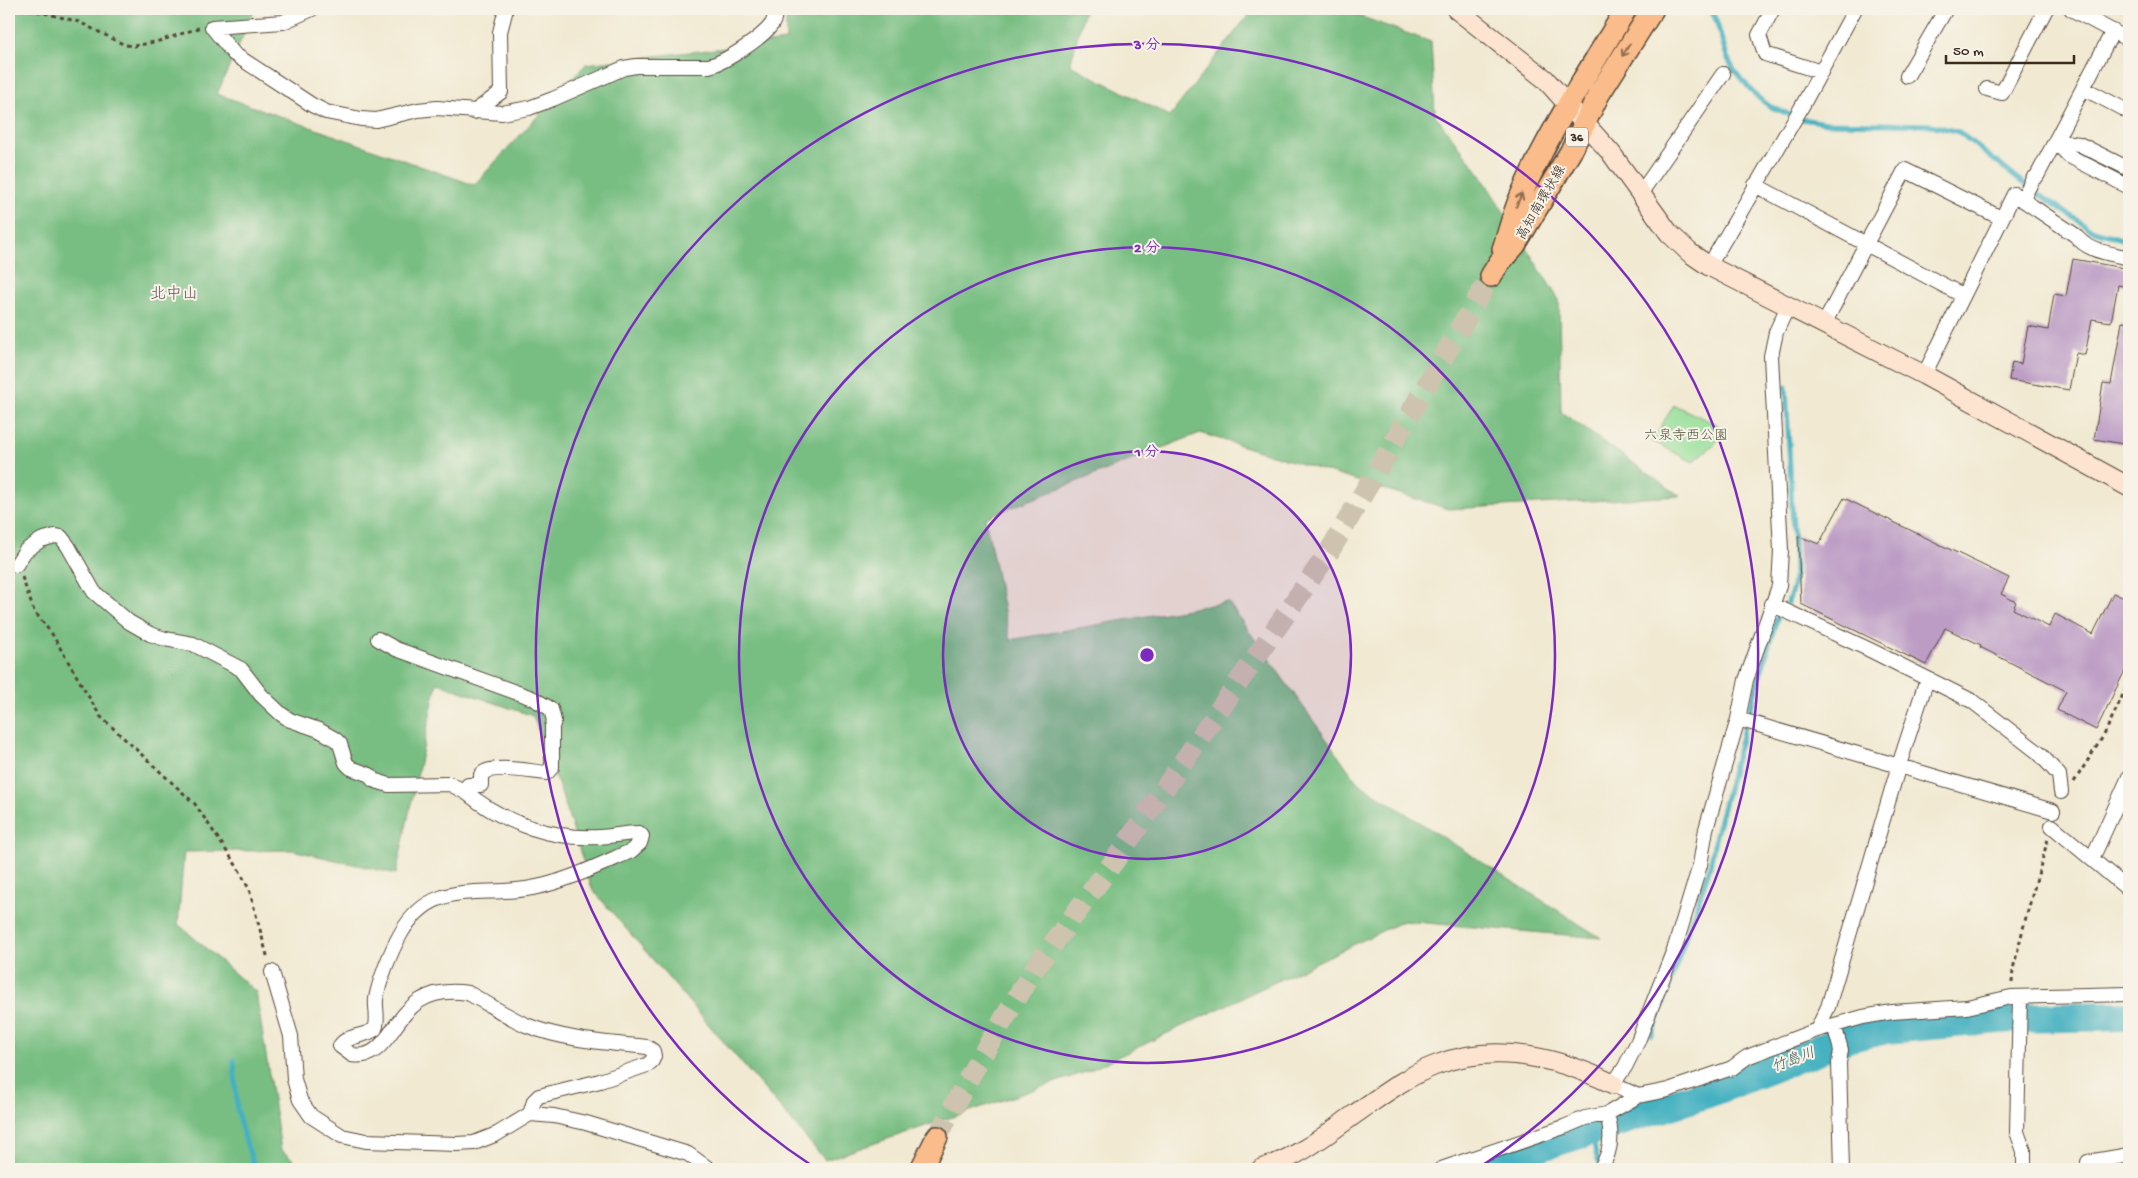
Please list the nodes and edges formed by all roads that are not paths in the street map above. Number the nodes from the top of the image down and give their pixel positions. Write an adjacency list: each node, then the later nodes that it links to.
1 (312, 9): 23 (street)
2 (506, 9): 20 (street)
3 (775, 9): 22 (street)
4 (1456, 9): 21 (street)
5 (1626, 9): 21 (main road, 高知南環状線 / 36)
6 (1653, 9): 25 (main road, 高知南環状線 / 36, one-way to 25)
7 (1773, 9): 15 (street)
8 (1855, 9): 15 (street)
9 (1946, 9): 17 (street)
10 (2046, 9): 19 (street)
11 (2071, 9): 12 (street)
12 (2086, 12): 13 (street)
13 (2113, 31): 14 (street); 18 (street)
14 (2129, 40)
15 (1821, 72): 28 (street)
16 (1723, 74): 31 (street)
17 (1907, 76)
18 (2083, 88): 24 (street); 26 (street)
19 (1987, 89)
20 (501, 92): 22 (street); 23 (street)
21 (1568, 106): 25 (street); 25 (main road, 高知南環状線 / 36, one-way to 21)
22 (520, 109): 23 (street)
23 (474, 112)
24 (2129, 112)
25 (1584, 122): 31 (street)
26 (2055, 141): 27 (street); 29 (street); 30 (street)
27 (2129, 170)
28 (1755, 185): 33 (street); 35 (street)
29 (2129, 187)
30 (2026, 192): 32 (street); 34 (street)
31 (1640, 194): 35 (street)
32 (2001, 218): 33 (street); 36 (street)
33 (1866, 245): 36 (street); 38 (street)
34 (2129, 258)
35 (1709, 266): 37 (street)
36 (1962, 295): 39 (street)
37 (1788, 306): 38 (street); 42 (street)
38 (1824, 324): 39 (street)
39 (1924, 375): 40 (street)
40 (2129, 487)
41 (16, 565): 49 (street)
42 (1771, 604): 44 (street); 45 (street)
43 (378, 639): 49 (street)
44 (1927, 679): 46 (street); 48 (street)
45 (1738, 719): 46 (street); 59 (street)
46 (1899, 765): 50 (street); 58 (street)
47 (2129, 777): 52 (street)
48 (2061, 792)
49 (467, 793): 61 (street)
50 (2053, 811)
51 (2052, 826): 52 (street)
52 (2092, 859): 53 (street)
53 (2129, 890)
54 (272, 972): 61 (street)
55 (2129, 994): 56 (street)
56 (2017, 1000): 57 (street); 72 (street)
57 (1835, 1029): 58 (street); 71 (street)
58 (1817, 1030): 60 (street)
59 (1613, 1084): 60 (street); 66 (street)
60 (1638, 1096): 62 (street)
61 (530, 1114): 67 (street)
62 (1609, 1121): 69 (street); 70 (street)
63 (937, 1137): 68 (main road)
64 (2129, 1154): 65 (street)
65 (2088, 1162)
66 (1274, 1168)
67 (709, 1169)
68 (921, 1169)
69 (1441, 1169)
70 (1600, 1169)
71 (1842, 1169)
72 (2024, 1169)

